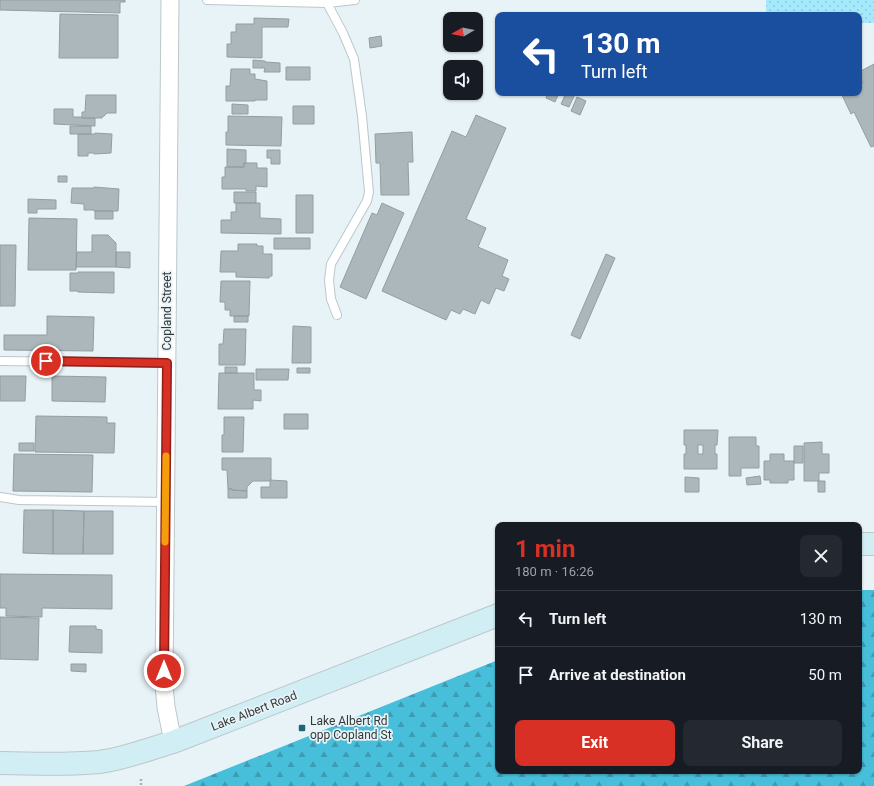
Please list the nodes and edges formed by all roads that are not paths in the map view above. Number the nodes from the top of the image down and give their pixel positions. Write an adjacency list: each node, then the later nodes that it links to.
1 (170, 0): 7 (street, Copland Street)
2 (207, 0): 4 (lane)
3 (355, 0): 4 (lane)
4 (327, 3): 5 (lane)
5 (337, 315)
6 (0, 361): 7 (lane)
7 (167, 363): 9 (street, Copland Street)
8 (0, 497): 9 (lane)
9 (166, 502): 13 (street, Copland Street)
10 (862, 544): 11 (main road)
11 (874, 544)
12 (495, 616): 13 (main road, Lake Albert Road)
13 (173, 742): 14 (main road, Lake Albert Road)
14 (0, 763)

